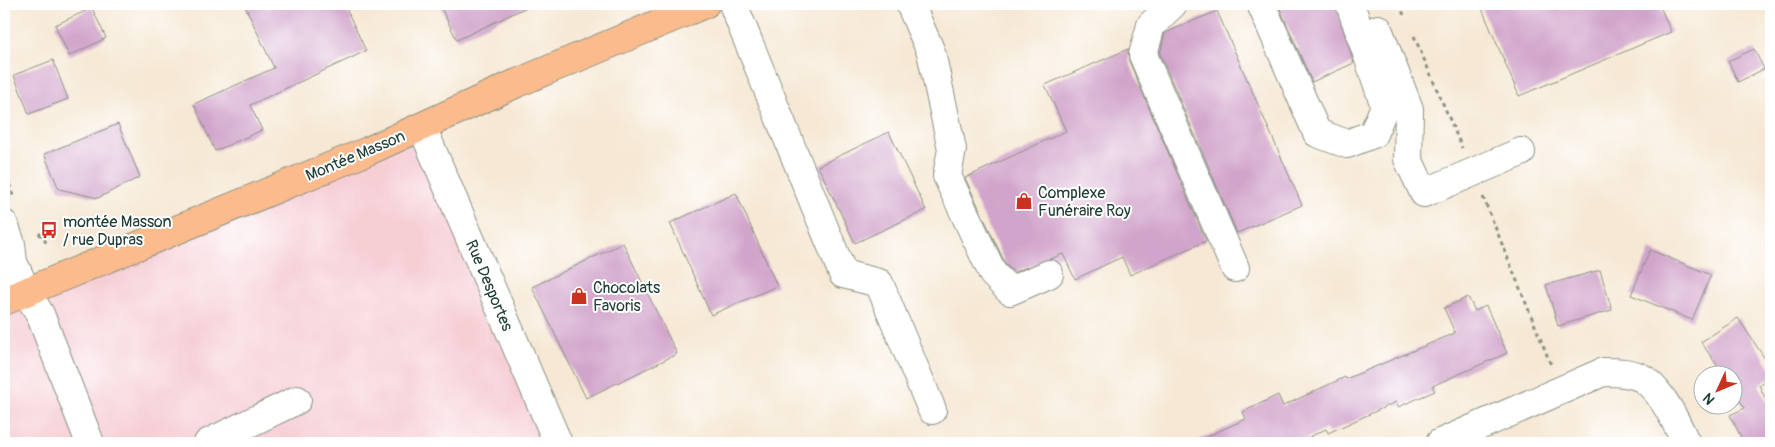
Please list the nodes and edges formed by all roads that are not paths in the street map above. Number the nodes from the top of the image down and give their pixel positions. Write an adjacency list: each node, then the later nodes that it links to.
1 (705, 4): 8 (main road, Montée Masson)
2 (733, 4): 15 (street)
3 (910, 4): 12 (street)
4 (1173, 4): 11 (street)
5 (1261, 4): 6 (street)
6 (1350, 4)
7 (1368, 4): 9 (street)
8 (422, 127): 13 (main road, Montée Masson); 18 (street, Rue Desportes)
9 (1521, 152)
10 (4, 224): 13 (street)
11 (1234, 268)
12 (1049, 274)
13 (15, 296): 16 (street)
14 (297, 400): 17 (street)
15 (932, 410)
16 (90, 443)
17 (208, 443)
18 (558, 443)
19 (1440, 443): 20 (street)
20 (1686, 443)

